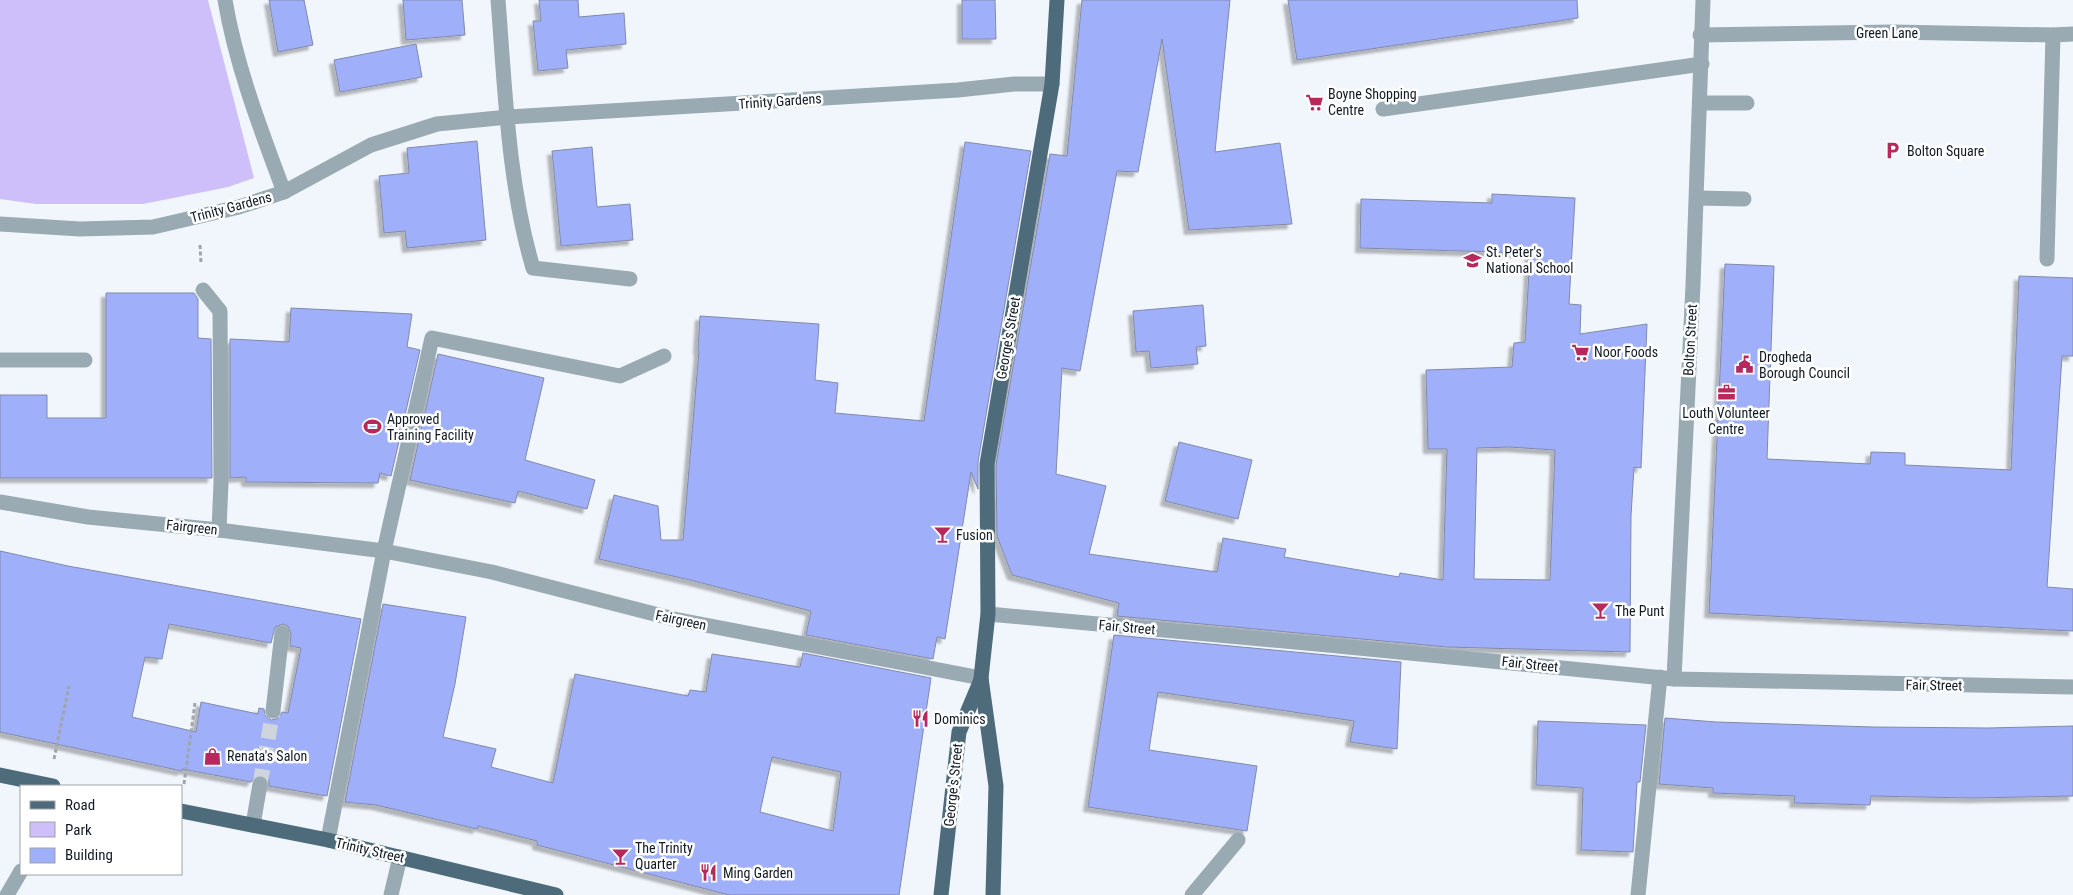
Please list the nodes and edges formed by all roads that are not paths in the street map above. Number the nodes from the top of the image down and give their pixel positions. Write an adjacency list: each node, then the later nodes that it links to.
1 (225, 0): 14 (street)
2 (498, 0): 13 (street)
3 (1057, 0): 9 (main road, George's Street)
4 (1703, 0): 6 (street, Bolton Street)
5 (2073, 34): 7 (street, Green Lane)
6 (1700, 35): 7 (street, Green Lane); 8 (street, Bolton Street)
7 (2052, 36): 18 (street)
8 (1702, 64): 10 (street, Bolton Street); 12 (street)
9 (1052, 84): 13 (street, Trinity Gardens); 27 (main road, George's Street)
10 (1700, 103): 11 (street); 15 (street, Bolton Street)
11 (1747, 103)
12 (1383, 109)
13 (508, 117): 14 (street, Trinity Gardens); 19 (street)
14 (284, 192): 17 (street, Trinity Gardens)
15 (1696, 198): 16 (street); 30 (street, Bolton Street)
16 (1744, 199)
17 (0, 224)
18 (2047, 259)
19 (630, 280)
20 (203, 290): 25 (street)
21 (664, 356): 26 (street)
22 (0, 360): 23 (street)
23 (85, 360)
24 (0, 502): 25 (street, Fairgreen)
25 (219, 530): 26 (street, Fairgreen)
26 (384, 551): 29 (street, Fairgreen); 38 (street)
27 (988, 614): 29 (main road, George's Street); 30 (street, Fair Street)
28 (282, 633): 32 (street)
29 (981, 678): 45 (main road, George's Street); 46 (main road, George's Street)
30 (1667, 678): 31 (street, Fair Street); 48 (street, Bolton Street)
31 (2073, 687)
32 (274, 710)
33 (0, 776): 35 (main road)
34 (260, 784): 37 (street)
35 (43, 785)
36 (182, 812): 37 (main road, Trinity Street)
37 (253, 826): 38 (main road, Trinity Street)
38 (328, 840): 40 (main road, Trinity Street)
39 (1238, 840): 47 (street)
40 (400, 857): 43 (street); 44 (main road, Trinity Street)
41 (20, 874): 42 (street)
42 (7, 895)
43 (391, 895)
44 (556, 895)
45 (941, 895)
46 (993, 895)
47 (1192, 895)
48 (1638, 895)

